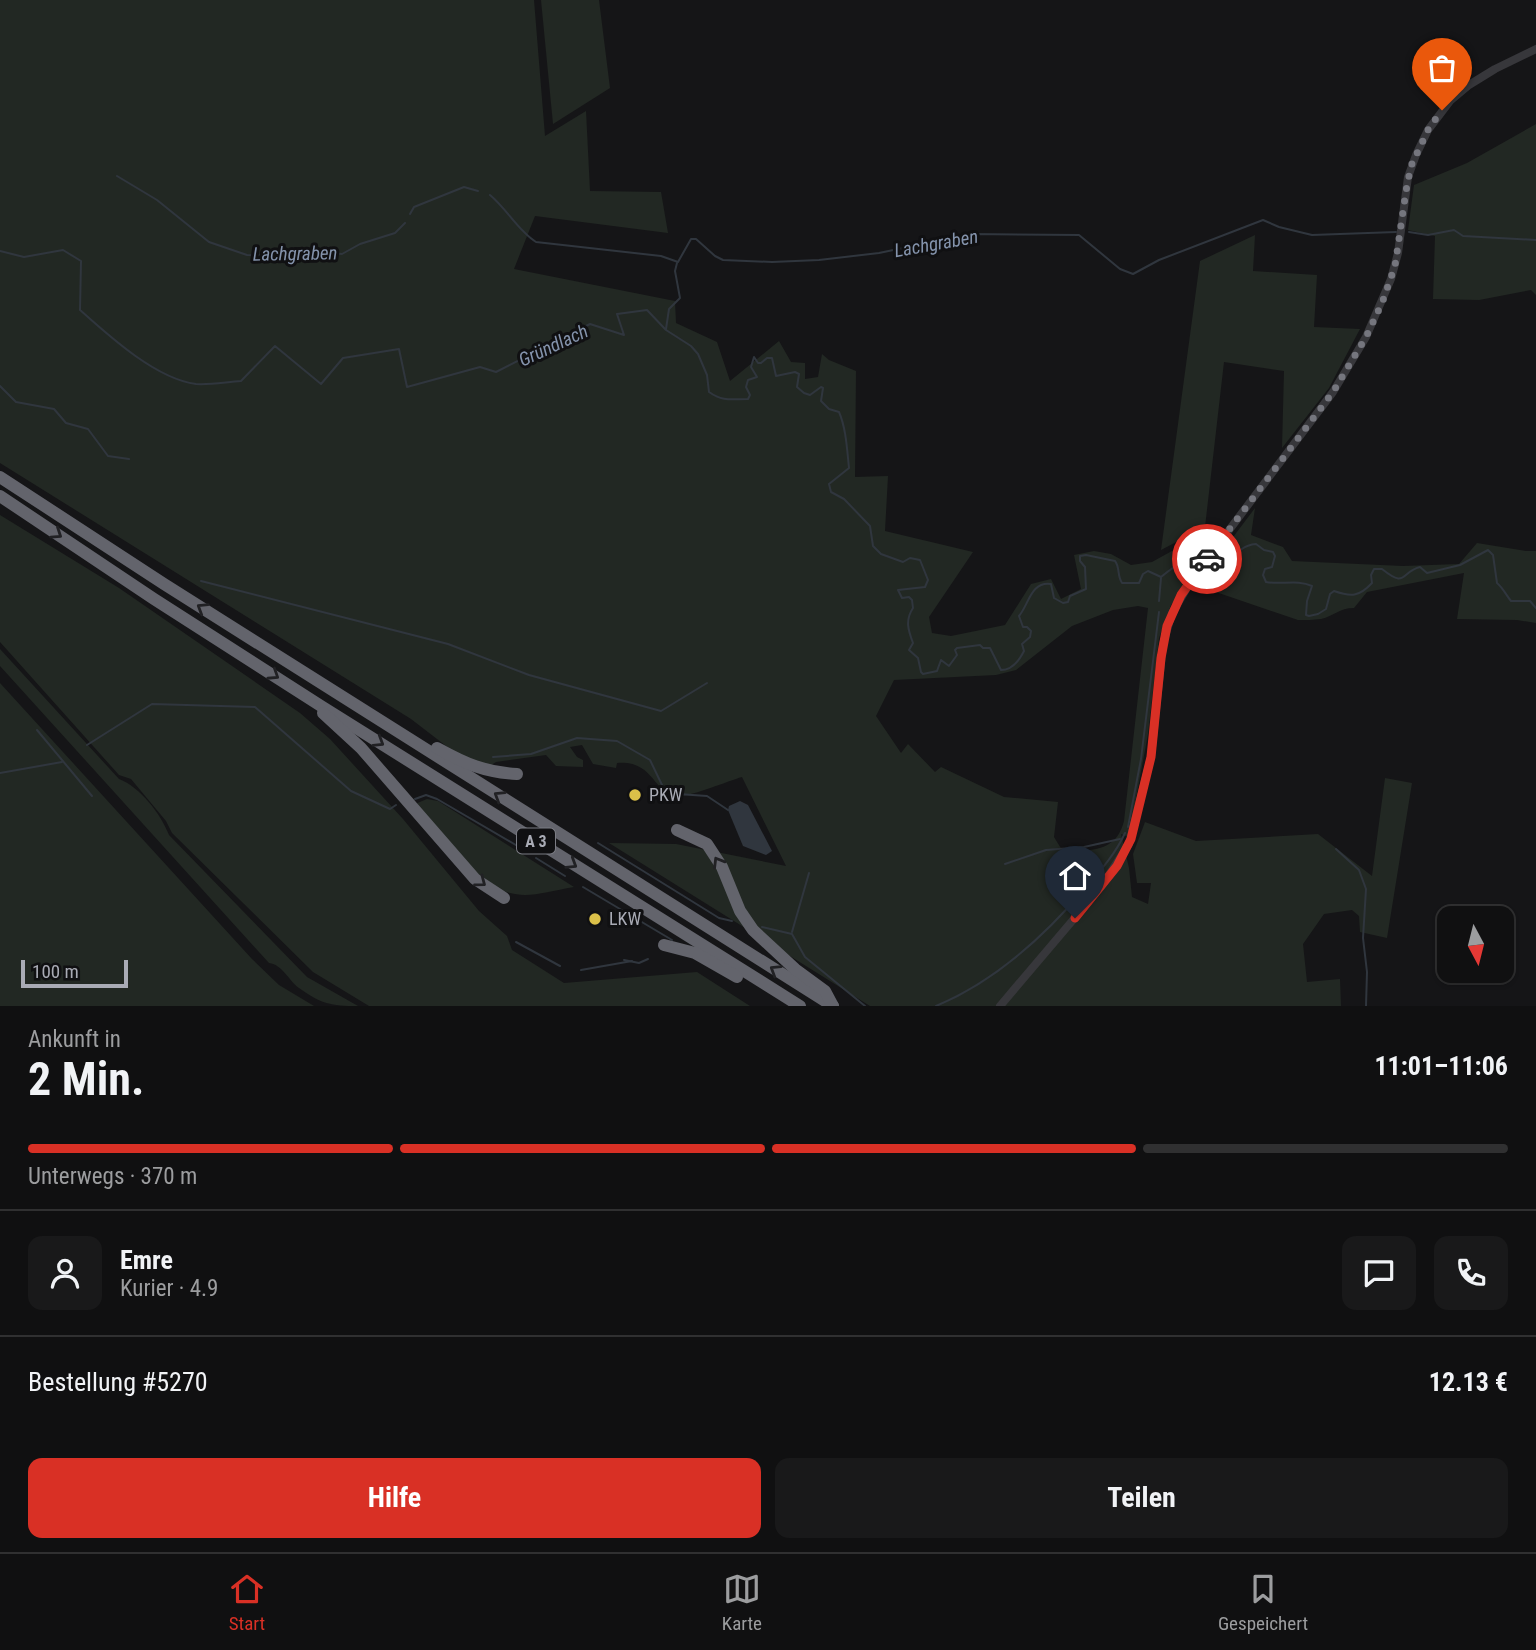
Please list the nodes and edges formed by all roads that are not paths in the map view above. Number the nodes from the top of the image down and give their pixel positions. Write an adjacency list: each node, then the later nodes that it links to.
1 (1536, 49): 13 (street)
2 (0, 477): 5 (highway, A 3, one-way to 2)
3 (0, 496): 4 (highway, A 3, one-way to 4)
4 (321, 706): 8 (highway, one-way to 8); 10 (highway, A 3, one-way to 10)
5 (417, 744): 6 (highway); 12 (highway, A 3, one-way to 5)
6 (517, 774)
7 (677, 830): 12 (highway, one-way to 7)
8 (504, 898)
9 (664, 945): 10 (highway)
10 (751, 976): 11 (highway, A 3)
11 (800, 1006)
12 (833, 1006)
13 (1000, 1006)

